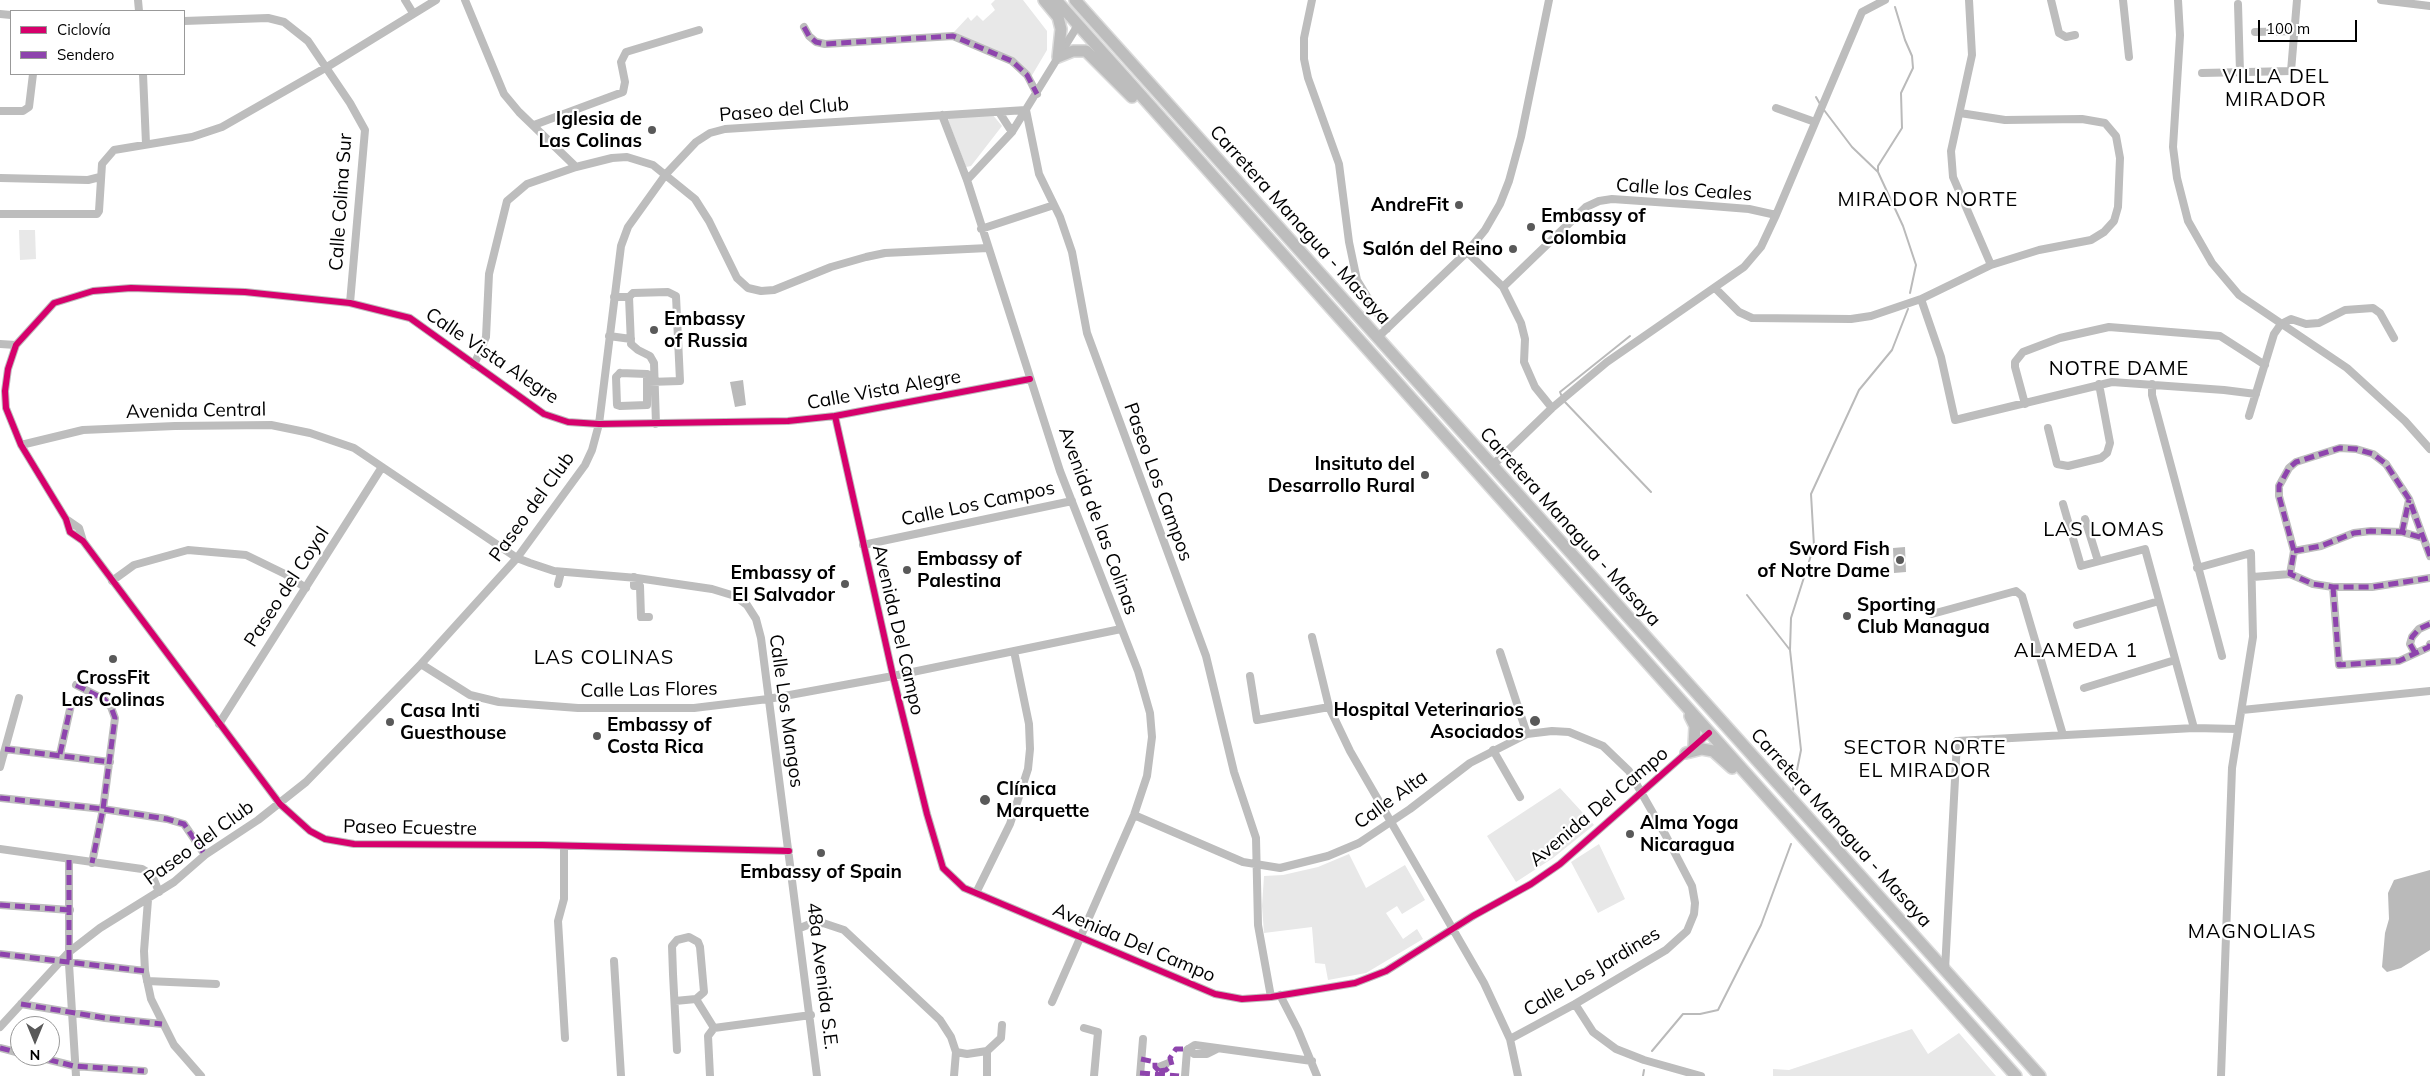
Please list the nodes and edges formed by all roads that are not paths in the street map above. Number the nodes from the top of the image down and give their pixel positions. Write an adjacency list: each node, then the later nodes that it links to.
1 (405, 0): 19 (street)
2 (436, 0): 19 (street)
3 (465, 0): 44 (street)
4 (1044, 0): 27 (highway)
5 (1056, 0): 21 (highway, Carretera Managua - Masaya)
6 (1312, 0): 66 (street)
7 (1548, 0): 57 (street)
8 (1885, 0): 43 (street)
9 (1969, 0): 40 (street)
10 (2051, 0): 26 (street)
11 (2123, 0): 28 (street)
12 (2178, 0): 65 (street)
13 (2297, 0): 24 (street)
14 (2381, 0): 16 (street)
15 (1077, 1): 21 (highway); 35 (highway, Carretera Managua - Masaya)
16 (2412, 2): 18 (street)
17 (2238, 4): 30 (street)
18 (2430, 6)
19 (414, 13): 29 (street)
20 (185, 21): 29 (street, Calle Colina Sur)
21 (1078, 25): 27 (street); 35 (highway); 42 (highway, Carretera Managua - Masaya)
22 (804, 27): 34 (street)
23 (698, 30): 44 (street)
24 (2296, 31): 25 (street); 30 (street)
25 (2255, 32)
26 (2075, 35)
27 (1058, 57): 34 (street); 42 (highway)
28 (2129, 57)
29 (327, 67): 46 (street); 64 (street, Calle Colina Sur)
30 (2240, 72): 31 (street)
31 (2202, 73)
32 (33, 75): 38 (street)
33 (143, 75): 46 (street)
34 (1037, 94): 37 (street)
35 (1166, 101): 68 (highway, Carretera Managua - Masaya)
36 (1776, 108): 43 (street)
37 (1026, 110): 39 (street, Paseo del Club); 45 (street); 52 (street, Paseo Los Campos)
38 (0, 111)
39 (998, 112): 41 (street, Paseo del Club); 45 (street)
40 (1960, 113): 58 (street); 58 (street)
41 (942, 115): 48 (street, Paseo del Club); 51 (street, Avenida de las Colinas)
42 (1162, 122): 84 (highway, Carretera Managua - Masaya)
43 (1815, 122): 54 (street)
44 (534, 125): 47 (street)
45 (1012, 132): 51 (street)
46 (146, 144): 49 (street)
47 (576, 167): 48 (street); 73 (street)
48 (666, 174): 56 (street); 61 (street, Paseo del Club)
49 (100, 177): 50 (street); 53 (street)
50 (0, 178)
51 (967, 180): 55 (street, Avenida de las Colinas)
52 (1054, 204): 55 (street); 167 (street, Paseo Los Campos)
53 (0, 214)
54 (1776, 215): 59 (street, Calle los Ceales); 60 (street)
55 (981, 229): 56 (street, Avenida de las Colinas)
56 (988, 248): 75 (street, Avenida de las Colinas)
57 (1467, 252): 59 (street); 66 (street)
58 (1991, 265): 63 (street)
59 (1503, 287): 81 (street)
60 (1715, 288): 63 (street); 81 (street)
61 (614, 297): 62 (street); 67 (street, Paseo del Club)
62 (629, 297): 70 (street); 76 (street)
63 (1921, 299): 80 (street)
64 (350, 303): 72 (street, Calle Vista Alegre); 73 (street, Calle Vista Alegre)
65 (2282, 324): 69 (street); 74 (street); 89 (street)
66 (1387, 329): 68 (street)
67 (609, 336): 70 (street); 85 (street, Paseo del Club)
68 (1377, 338): 90 (highway, Carretera Managua - Masaya)
69 (2394, 338)
70 (631, 339): 76 (street)
71 (0, 344): 72 (street)
72 (16, 344): 88 (street, Paseo Ecuestre)
73 (474, 365): 85 (street, Calle Vista Alegre)
74 (2265, 365): 79 (street); 80 (street)
75 (1030, 379): 82 (street, Calle Vista Alegre); 93 (street, Avenida de las Colinas)
76 (652, 382): 76 (street); 86 (street)
77 (2099, 384): 78 (street); 80 (street); 87 (street)
78 (2152, 384): 79 (street); 104 (street)
79 (2256, 394): 83 (street)
80 (2025, 404)
81 (1552, 408): 90 (street)
82 (835, 416): 86 (street, Calle Vista Alegre); 99 (street, Avenida Del Campo)
83 (2249, 416)
84 (1432, 423): 90 (highway); 96 (highway, Carretera Managua - Masaya)
85 (599, 424): 86 (street, Calle Vista Alegre); 102 (street, Paseo del Club)
86 (656, 424)
87 (2048, 428)
88 (20, 445): 91 (street, Avenida Central); 110 (street, Paseo Ecuestre)
89 (2430, 449)
90 (1492, 466): 96 (highway); 128 (highway, Carretera Managua - Masaya)
91 (382, 467): 102 (street, Avenida Central); 113 (street, Paseo del Coyol)
92 (2409, 499): 97 (street); 98 (street); 100 (street)
93 (1072, 502): 99 (street, Calle Los Campos); 119 (street, Avenida de las Colinas)
94 (2063, 504): 103 (street)
95 (2085, 519): 103 (street)
96 (1523, 524): 138 (highway, Carretera Managua - Masaya)
97 (2402, 532): 98 (street); 100 (street)
98 (2423, 538): 101 (street)
99 (863, 545): 129 (street, Avenida Del Campo)
100 (2294, 551): 106 (street)
101 (2430, 556)
102 (517, 558): 105 (street, Calle Los Mangos); 127 (street, Paseo del Club)
103 (2098, 561): 114 (street)
104 (2197, 568): 108 (street); 125 (street)
105 (561, 572): 107 (street, Calle Los Mangos); 111 (street)
106 (2290, 574): 108 (street); 112 (street)
107 (634, 577): 116 (street); 135 (street, Calle Los Mangos)
108 (2253, 577): 139 (street)
109 (2430, 578): 112 (street)
110 (112, 581): 113 (street); 140 (street, Paseo Ecuestre)
111 (558, 584)
112 (2334, 587): 124 (street)
113 (306, 588): 140 (street, Paseo del Coyol)
114 (2159, 601): 118 (street); 126 (street)
115 (1932, 614): 145 (street)
116 (650, 617)
117 (2430, 624): 124 (street)
118 (2077, 625)
119 (1121, 629): 122 (street, Calle Las Flores); 159 (street, Avenida de las Colinas)
120 (1312, 637): 137 (street)
121 (2430, 644): 124 (street)
122 (1014, 651): 129 (street, Calle Las Flores); 169 (street)
123 (1500, 652): 144 (street)
124 (2414, 653)
125 (2222, 656)
126 (2176, 660): 132 (street); 141 (street)
127 (421, 664): 135 (street, Calle Las Flores); 157 (street, Paseo del Club)
128 (1674, 669): 143 (highway); 153 (highway, Carretera Managua - Masaya)
129 (893, 676): 135 (street, Calle Las Flores); 169 (street, Avenida Del Campo)
130 (1250, 676): 137 (street)
131 (76, 685): 150 (street)
132 (2084, 688)
133 (2430, 691): 139 (street)
134 (19, 698): 146 (street)
135 (768, 698): 163 (street, Calle Los Mangos)
136 (71, 705): 149 (street)
137 (1329, 707): 160 (street)
138 (1687, 710): 143 (highway, Carretera Managua - Masaya); 148 (highway)
139 (2242, 710): 142 (street)
140 (219, 724): 157 (street, Paseo Ecuestre)
141 (2194, 728): 142 (street); 145 (street)
142 (2237, 728): 223 (street)
143 (1709, 733): 148 (street, Avenida Del Campo); 152 (highway, Carretera Managua - Masaya); 153 (highway)
144 (1527, 734): 147 (street, Calle Alta); 154 (street, Calle Alta)
145 (2063, 735): 181 (street)
146 (5, 749): 149 (street); 151 (street)
147 (1493, 750): 155 (street); 160 (street, Calle Alta)
148 (1690, 750): 152 (highway); 154 (street, Avenida Del Campo)
149 (60, 754): 150 (street)
150 (110, 762): 158 (street)
151 (0, 767)
152 (1747, 776): 221 (highway, Carretera Managua - Masaya)
153 (1774, 779): 181 (highway, Carretera Managua - Masaya)
154 (1641, 794): 174 (street, Avenida Del Campo); 190 (street, Calle Los Jardines)
155 (1520, 797)
156 (0, 798): 158 (street)
157 (280, 804): 161 (street, Paseo Ecuestre); 164 (street, Paseo del Club)
158 (103, 809): 164 (street); 166 (street)
159 (1134, 815): 167 (street, Calle Alta); 175 (street, Avenida de las Colinas)
160 (1391, 821): 167 (street, Calle Alta); 174 (street)
161 (564, 846): 163 (street, Paseo Ecuestre); 198 (street)
162 (0, 849): 165 (street)
163 (789, 851): 173 (street, 48a Avenida S.E.)
164 (205, 855): 168 (street, Paseo del Club)
165 (69, 860): 166 (street); 172 (street)
166 (92, 863): 168 (street)
167 (1258, 866): 185 (street, Paseo Los Campos)
168 (159, 892): 170 (street, Paseo del Club)
169 (976, 893): 175 (street, Avenida Del Campo)
170 (148, 900): 176 (street, Paseo del Club); 182 (street)
171 (0, 904): 172 (street)
172 (70, 910): 176 (street)
173 (800, 928): 192 (street, 48a Avenida S.E.); 203 (street)
174 (1452, 929): 185 (street, Avenida Del Campo); 200 (street)
175 (1080, 936): 185 (street, Avenida Del Campo); 188 (street, Avenida de las Colinas)
176 (69, 952): 179 (street, Paseo del Club); 180 (street)
177 (0, 954): 179 (street)
178 (614, 961): 210 (street)
179 (59, 962): 180 (street); 189 (street, Paseo del Club)
180 (69, 964): 182 (street); 191 (street)
181 (1945, 970): 222 (highway, Carretera Managua - Masaya)
182 (145, 972): 183 (street)
183 (147, 981): 184 (street); 193 (street)
184 (216, 984)
185 (1276, 996): 204 (street, Paseo Los Campos)
186 (696, 999): 187 (street); 187 (street); 196 (street)
187 (675, 1001): 201 (street)
188 (1052, 1002)
189 (21, 1004): 191 (street); 195 (street, Paseo del Club)
190 (1575, 1004): 200 (street, Calle Los Jardines); 220 (street)
191 (71, 1012): 193 (street); 206 (street)
192 (811, 1015): 196 (street); 212 (street, 48a Avenida S.E.)
193 (162, 1024): 209 (street)
194 (1002, 1025): 202 (street)
195 (0, 1027)
196 (714, 1028): 211 (street)
197 (1084, 1028): 215 (street)
198 (565, 1038)
199 (1143, 1039): 216 (street)
200 (1510, 1039): 219 (street)
201 (677, 1050)
202 (987, 1051): 203 (street); 214 (street)
203 (956, 1052): 213 (street)
204 (1312, 1061): 217 (street); 218 (street, Paseo Los Campos)
205 (60, 1062): 206 (street)
206 (74, 1066): 207 (street); 208 (street)
207 (144, 1071)
208 (76, 1076)
209 (200, 1076)
210 (621, 1076)
211 (710, 1076)
212 (817, 1076)
213 (954, 1076)
214 (987, 1076)
215 (1094, 1076)
216 (1140, 1076)
217 (1185, 1076)
218 (1317, 1076)
219 (1518, 1076)
220 (1701, 1076)
221 (2016, 1076)
222 (2040, 1076)
223 (2222, 1076)

